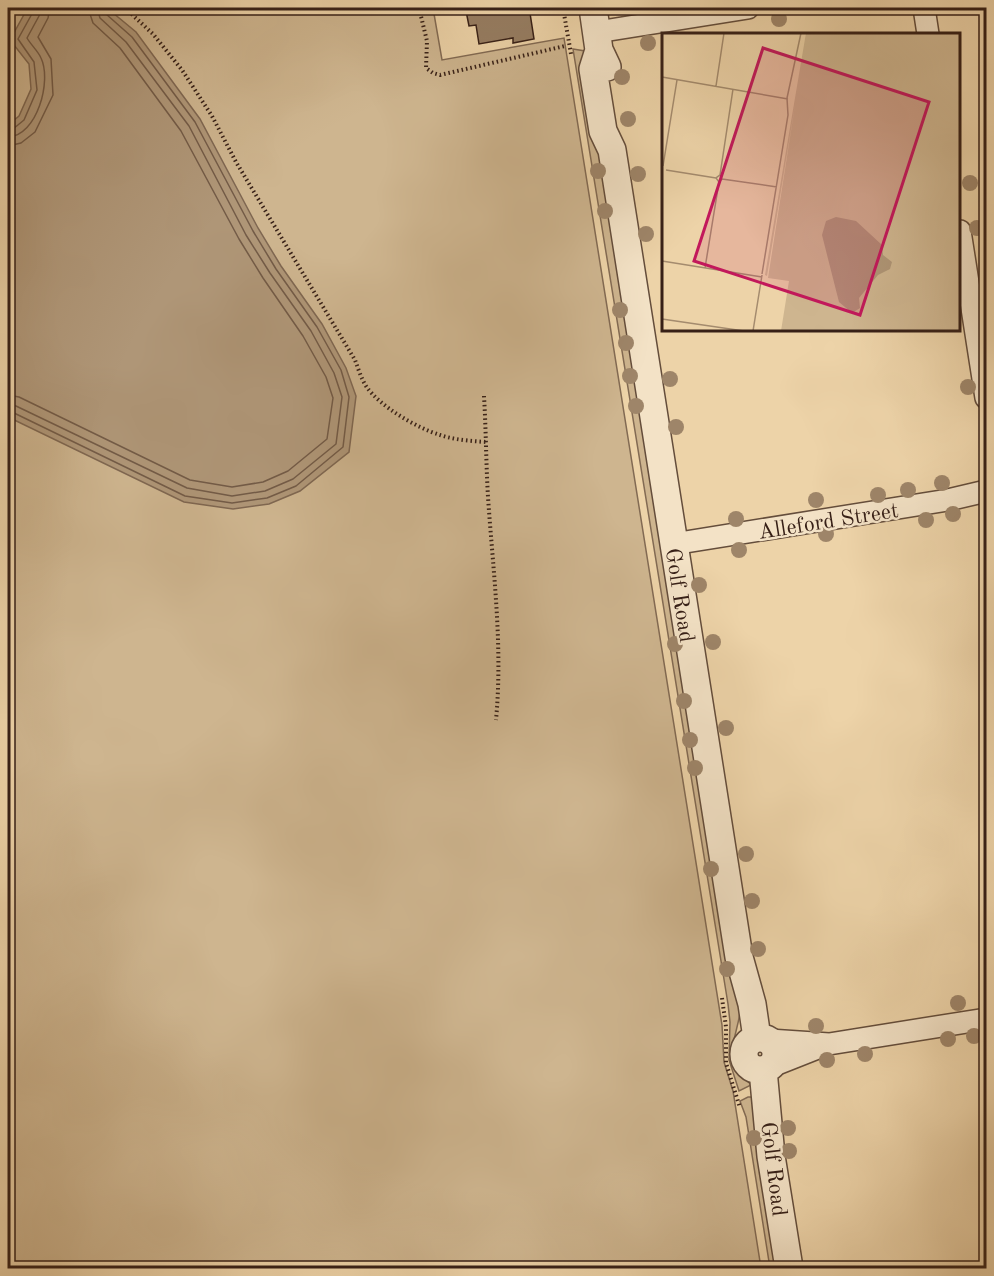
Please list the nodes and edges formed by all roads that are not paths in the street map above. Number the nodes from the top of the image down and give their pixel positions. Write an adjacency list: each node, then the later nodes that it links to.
1 (748, 8): 3 (street)
2 (924, 8): 4 (street)
3 (596, 30): 8 (street, Golf Road)
4 (928, 33)
5 (961, 237): 6 (street)
6 (987, 399)
7 (985, 491): 8 (street, Alleford Street)
8 (673, 544): 10 (street, Golf Road)
9 (987, 1019): 10 (street)
10 (765, 1054): 11 (street, Golf Road)
11 (789, 1269)

